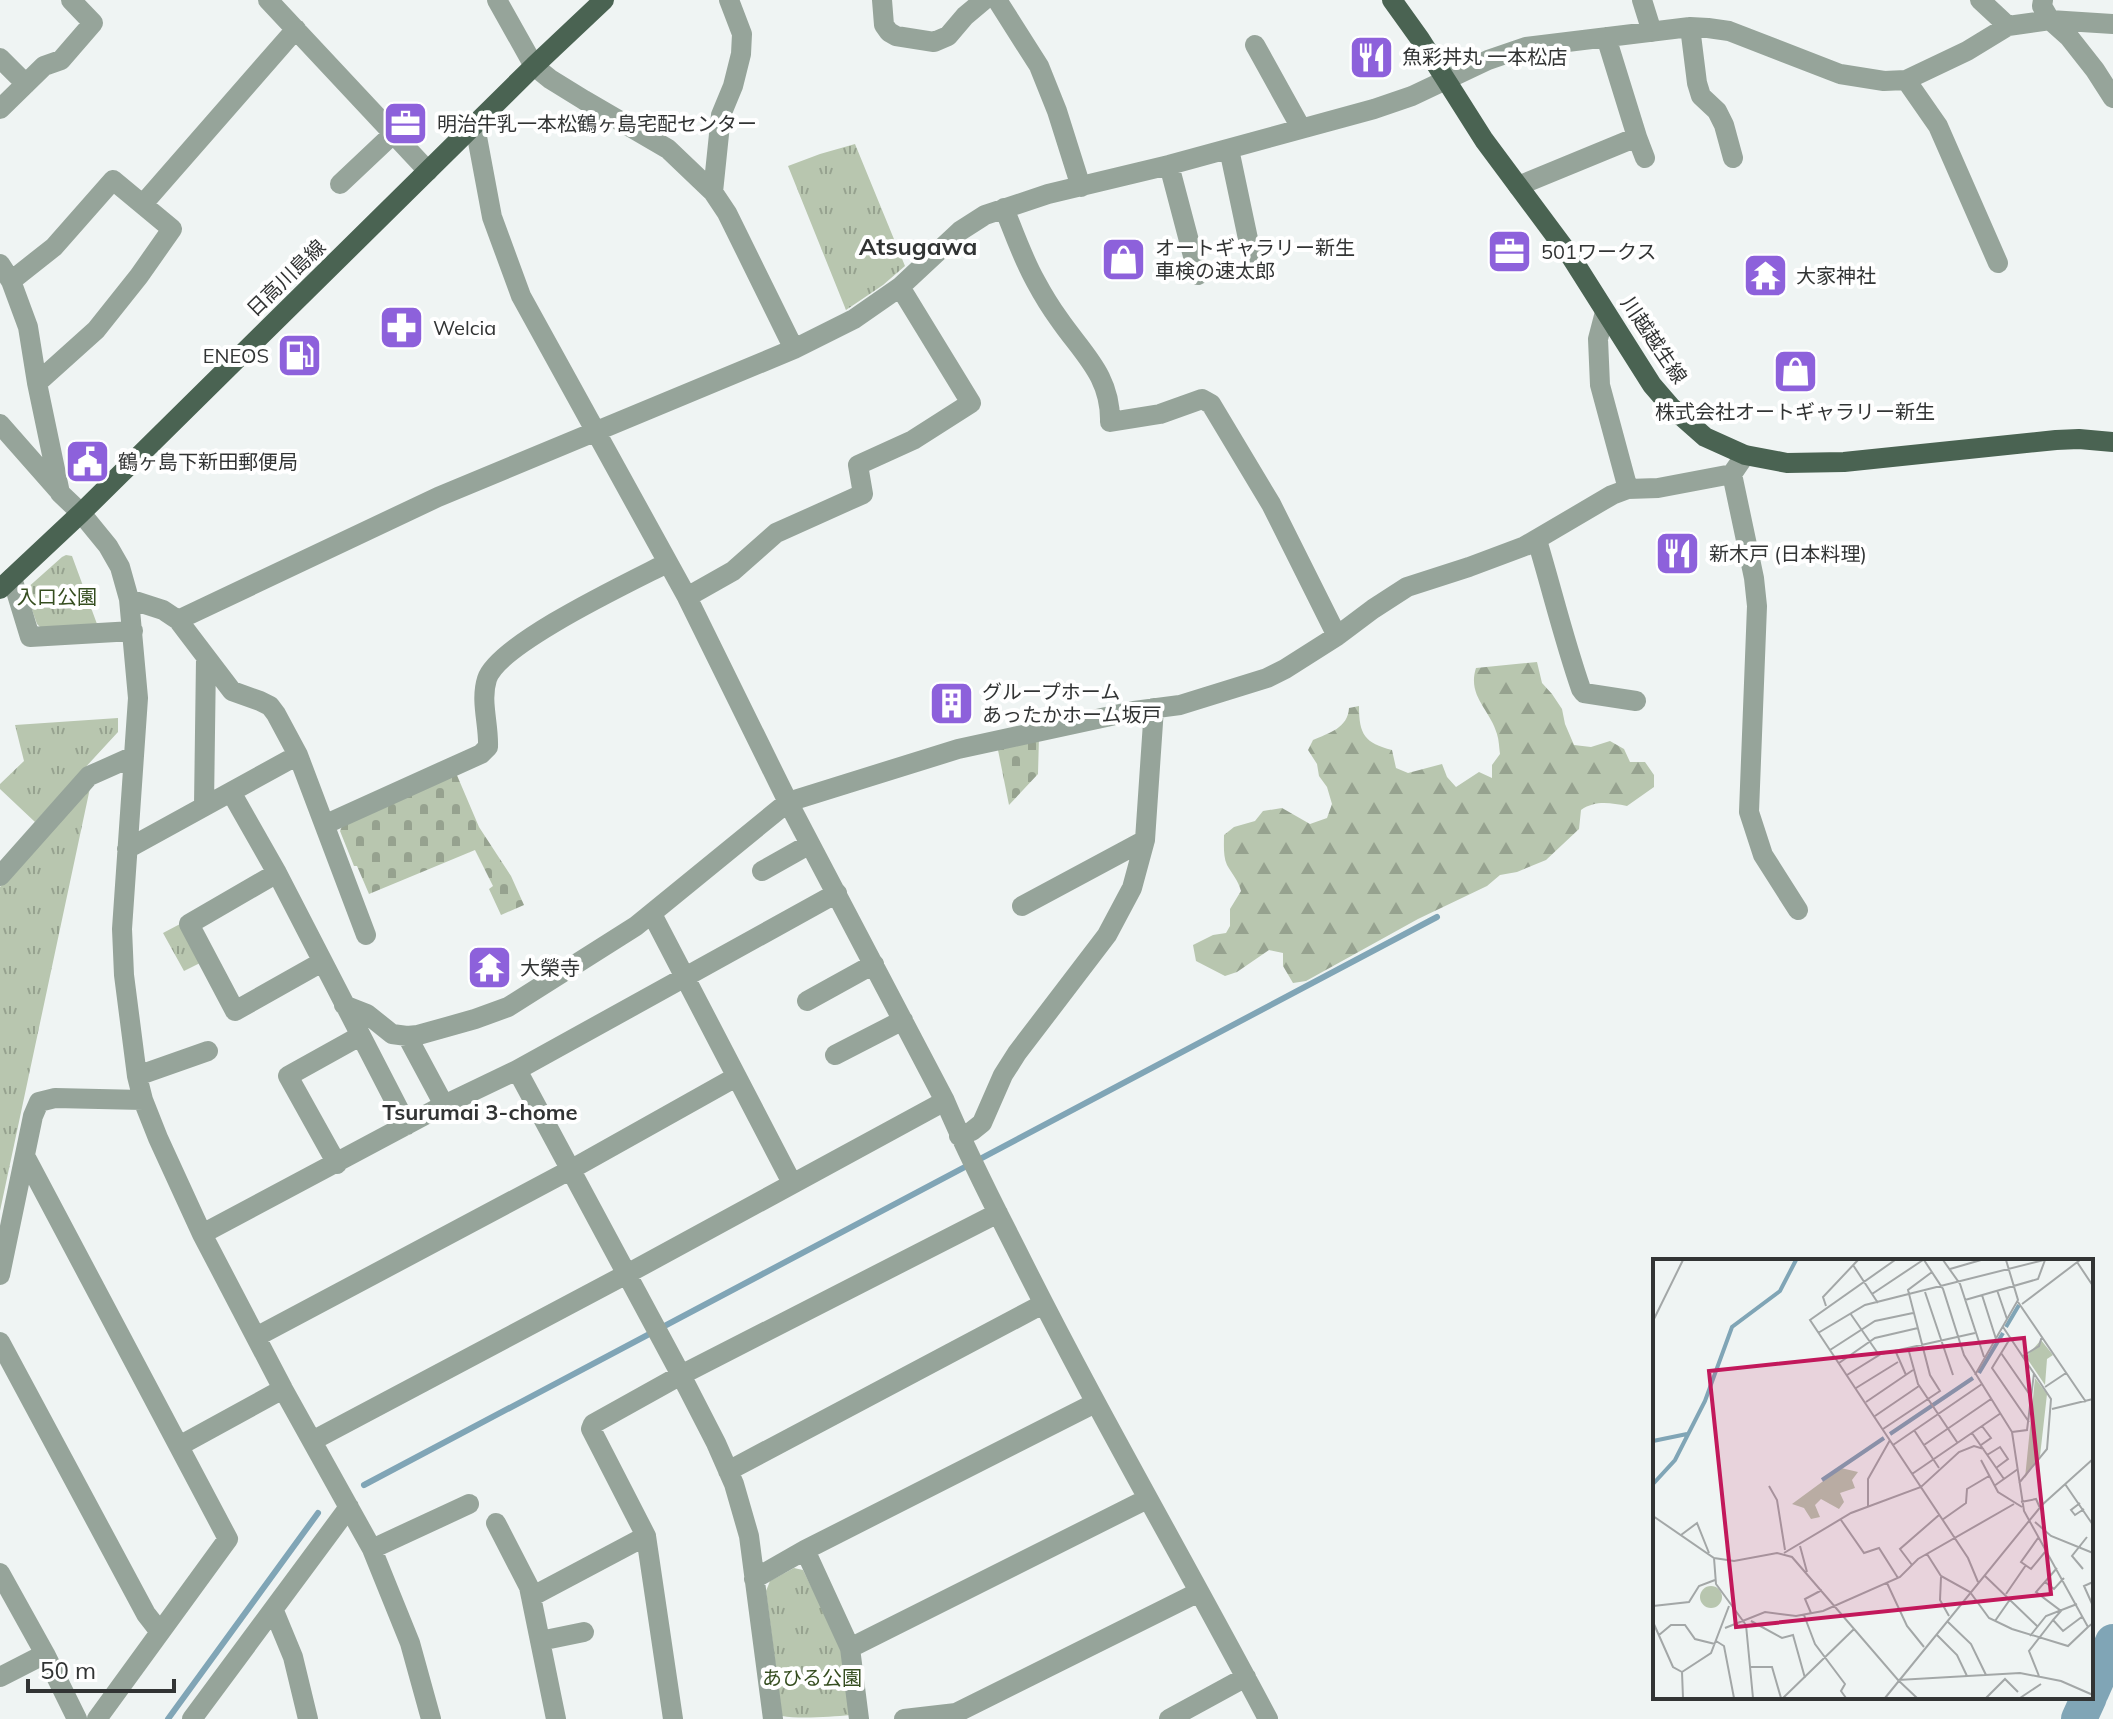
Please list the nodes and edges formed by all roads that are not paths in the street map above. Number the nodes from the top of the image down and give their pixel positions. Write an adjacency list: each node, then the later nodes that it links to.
1 (71, 0): 25 (street)
2 (268, 0): 17 (street)
3 (497, 0): 22 (street)
4 (604, 0): 22 (main road, 日高川島線)
5 (729, 0): 40 (street)
6 (882, 0): 7 (street)
7 (984, 0)
8 (997, 0): 39 (street)
9 (1392, 0): 23 (main road, 川越越生線)
10 (1642, 0): 18 (street)
11 (1980, 0): 15 (street)
12 (2043, 0): 13 (street)
13 (2050, 20): 14 (street); 15 (street); 26 (street)
14 (2113, 24)
15 (2008, 26): 24 (street)
16 (1690, 27): 18 (street); 24 (street); 34 (street)
17 (296, 29): 30 (street); 41 (street)
18 (1652, 32): 19 (street)
19 (1606, 37): 23 (street); 31 (street)
20 (1255, 45): 29 (street)
21 (0, 58): 25 (street)
22 (534, 66): 28 (main road, 日高川島線); 40 (street)
23 (1445, 80): 29 (street); 38 (main road, 川越越生線)
24 (1906, 80): 44 (street)
25 (26, 84): 27 (street)
26 (2113, 98)
27 (0, 109)
28 (475, 126): 36 (main road, 日高川島線); 52 (street)
29 (1301, 128): 32 (street)
30 (393, 134): 36 (street); 37 (street)
31 (1637, 137): 33 (street); 38 (street)
32 (1229, 149): 35 (street); 43 (street)
33 (1645, 158)
34 (1733, 158)
35 (1169, 165): 39 (street); 46 (street)
36 (428, 171): 58 (main road, 日高川島線)
37 (340, 184)
38 (1518, 186): 48 (main road, 川越越生線)
39 (1081, 187): 42 (street)
40 (713, 192): 49 (street)
41 (143, 204): 45 (street); 50 (street)
42 (1004, 208): 47 (street); 66 (street)
43 (1251, 253)
44 (1998, 263)
45 (5, 272): 50 (street)
46 (1198, 275)
47 (900, 287): 49 (street); 62 (street)
48 (1605, 312): 54 (main road, 川越越生線); 56 (street)
49 (794, 349): 52 (street)
50 (37, 383): 57 (street)
51 (0, 424): 57 (street)
52 (596, 432): 60 (street); 64 (street)
53 (2113, 442): 54 (main road, 川越越生線)
54 (1745, 455): 55 (street)
55 (1732, 474): 56 (street); 84 (street)
56 (1628, 489): 59 (street)
57 (60, 493): 58 (street)
58 (81, 513): 61 (main road, 日高川島線); 63 (street)
59 (1537, 540): 66 (street); 68 (street)
60 (667, 563): 62 (street); 75 (street)
61 (6, 584): 65 (street)
62 (687, 597): 73 (street)
63 (129, 599): 64 (street); 65 (street)
64 (178, 620): 67 (street)
65 (133, 631): 71 (street)
66 (1337, 636): 69 (street)
67 (206, 659): 70 (street); 74 (street)
68 (1636, 701)
69 (1154, 708): 73 (street); 76 (street)
70 (298, 755): 72 (street); 75 (street)
71 (134, 756): 78 (street); 81 (street)
72 (231, 792): 74 (street); 80 (street)
73 (788, 802): 77 (street); 85 (street)
74 (204, 806): 78 (street)
75 (326, 824): 86 (street)
76 (1145, 840): 83 (street); 104 (street)
77 (810, 844): 79 (street); 82 (street)
78 (127, 849): 98 (street)
79 (762, 871)
80 (277, 873): 87 (street); 87 (street)
81 (0, 876)
82 (837, 893): 88 (street); 89 (street)
83 (1022, 906)
84 (1798, 910)
85 (652, 914): 89 (street); 94 (street)
86 (366, 935)
87 (322, 962): 91 (street)
88 (874, 964): 90 (street); 92 (street)
89 (686, 976): 97 (street); 99 (street)
90 (807, 1001)
91 (344, 1005): 93 (street); 94 (street)
92 (903, 1020): 96 (street); 101 (street)
93 (360, 1036): 103 (street); 106 (street)
94 (407, 1036): 102 (street)
95 (208, 1051): 98 (street)
96 (835, 1055)
97 (517, 1070): 102 (street); 107 (street)
98 (137, 1076): 100 (street)
99 (736, 1077): 107 (street); 108 (street)
100 (143, 1100): 105 (street); 110 (street)
101 (945, 1101): 104 (street); 108 (street)
102 (444, 1105): 103 (street)
103 (407, 1125): 106 (street)
104 (959, 1136): 109 (street)
105 (25, 1156): 111 (street); 120 (street)
106 (337, 1164): 110 (street)
107 (570, 1170): 112 (street); 114 (street)
108 (792, 1183): 112 (street)
109 (998, 1213): 113 (street); 116 (street)
110 (202, 1234): 114 (street)
111 (0, 1275)
112 (625, 1275): 116 (street); 119 (street)
113 (1043, 1304): 118 (street); 121 (street)
114 (256, 1337): 117 (street)
115 (0, 1342): 135 (street)
116 (681, 1375): 121 (street); 126 (street)
117 (283, 1389): 119 (street); 120 (street)
118 (1095, 1403): 122 (street); 128 (street)
119 (312, 1441): 124 (street)
120 (179, 1446): 135 (street)
121 (728, 1471): 130 (street)
122 (1147, 1499): 131 (street); 138 (street)
123 (469, 1504): 127 (street)
124 (349, 1507): 127 (street); 134 (street)
125 (496, 1523): 132 (street)
126 (646, 1536): 132 (street); 149 (street)
127 (372, 1549): 147 (street)
128 (805, 1550): 130 (street); 138 (street)
129 (0, 1573): 133 (street)
130 (754, 1579): 150 (street)
131 (1199, 1592): 141 (street); 142 (street)
132 (531, 1597): 137 (street)
133 (7, 1602): 139 (street)
134 (274, 1611): 145 (street); 146 (street)
135 (160, 1632): 144 (street)
136 (584, 1632): 137 (street)
137 (540, 1641): 148 (street)
138 (850, 1648): 151 (street)
139 (45, 1654): 140 (street); 143 (street)
140 (0, 1677)
141 (1246, 1677): 153 (street); 154 (street)
142 (975, 1712): 152 (street)
143 (77, 1719)
144 (97, 1719)
145 (192, 1719)
146 (308, 1719)
147 (431, 1719)
148 (556, 1719)
149 (673, 1719)
150 (773, 1719)
151 (859, 1719)
152 (904, 1719)
153 (1169, 1719)
154 (1268, 1719)

